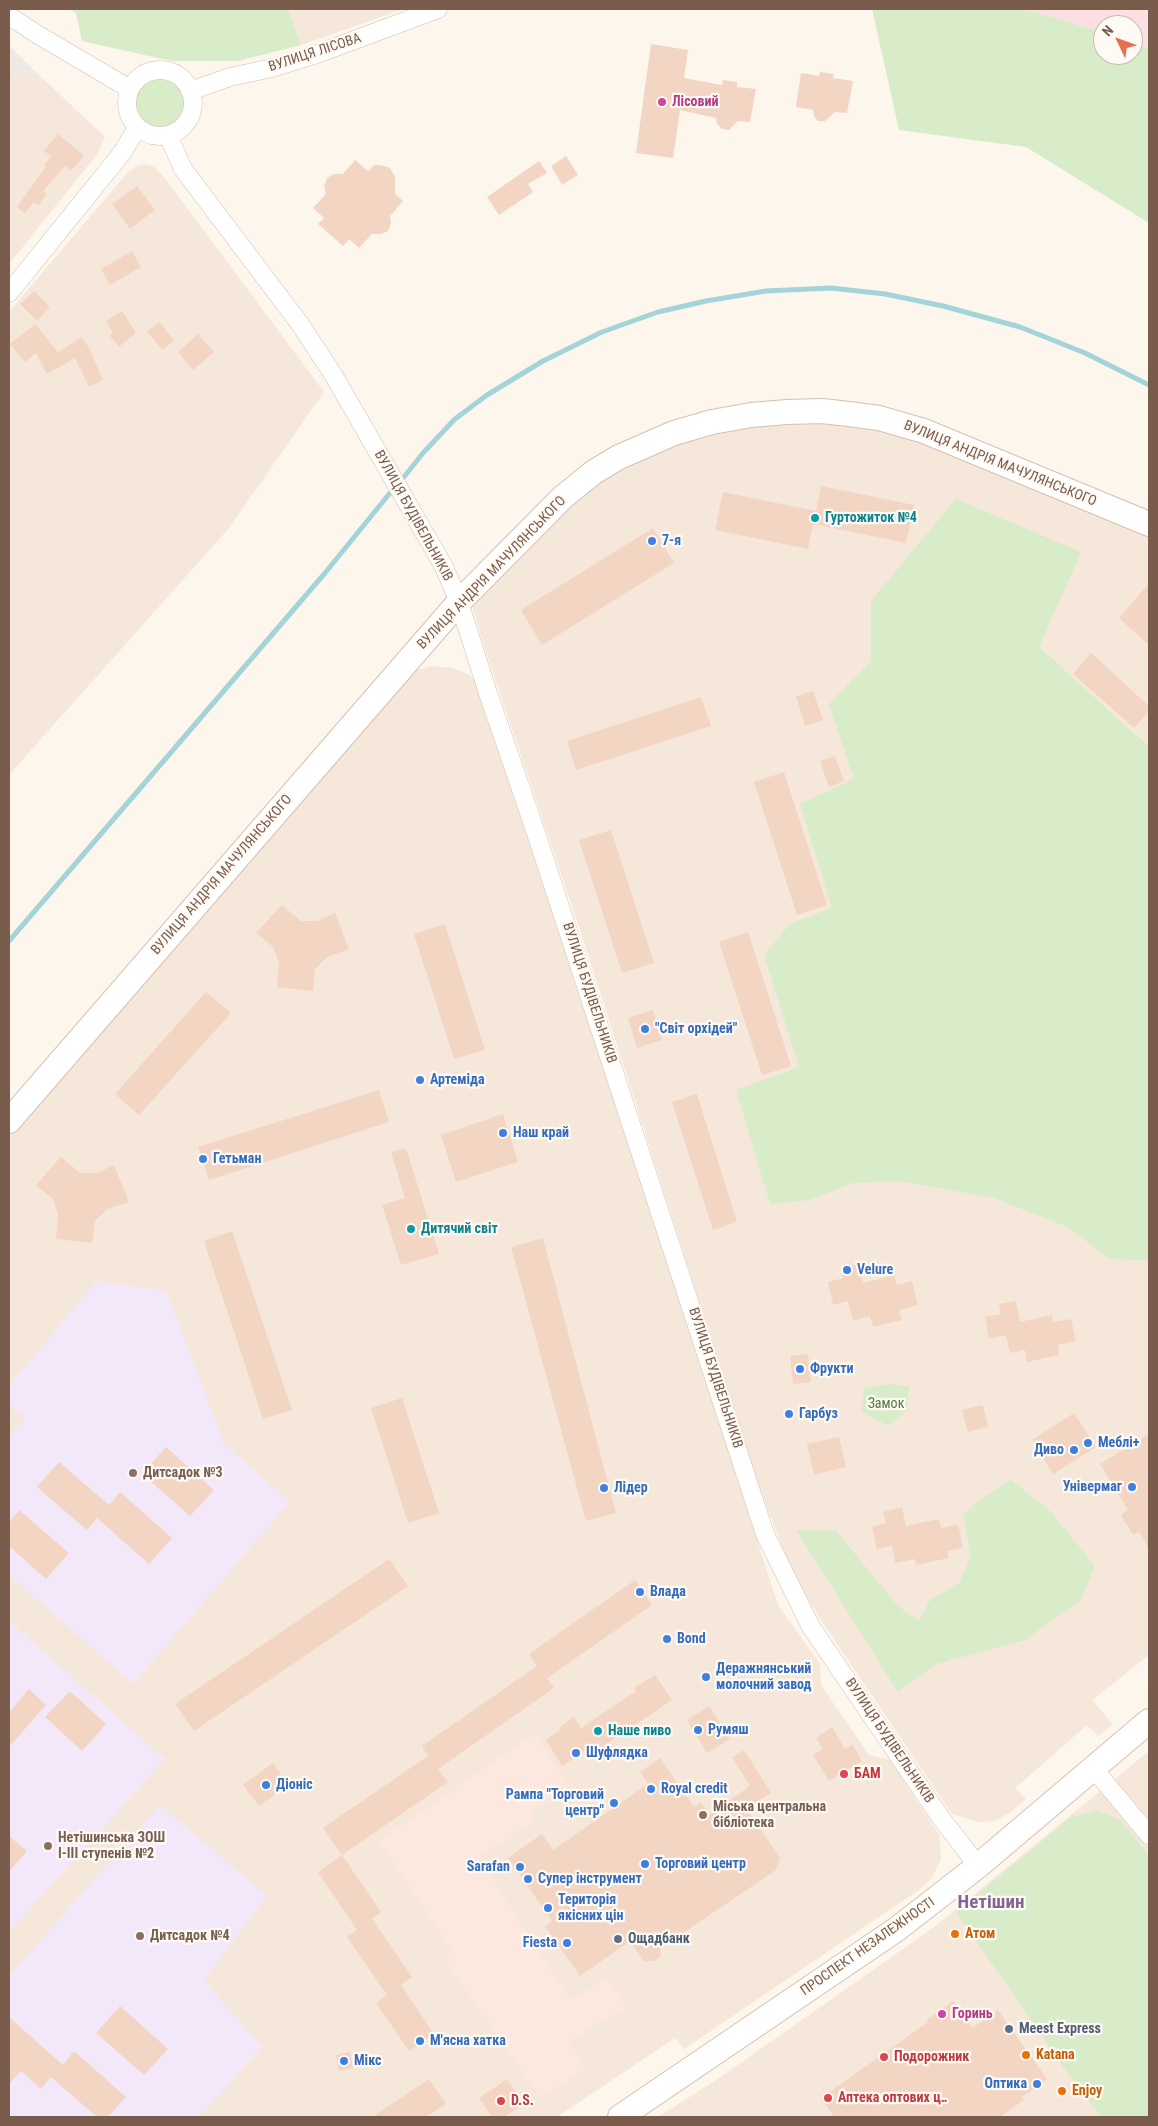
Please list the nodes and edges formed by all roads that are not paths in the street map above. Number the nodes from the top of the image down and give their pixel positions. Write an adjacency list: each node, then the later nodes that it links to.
1 (438, 9): 4 (street, ВУЛИЦЯ ЛІСОВА)
2 (9, 16): 3 (street)
3 (130, 89): 4 (street); 5 (street)
4 (190, 91): 6 (street)
5 (137, 128): 6 (street); 7 (street)
6 (168, 135): 9 (street, ВУЛИЦЯ БУДІВЕЛЬНИКІВ)
7 (9, 293)
8 (1149, 524): 9 (street, ВУЛИЦЯ АНДРІЯ МАЧУЛЯНСЬКОГО)
9 (460, 602): 10 (street, ВУЛИЦЯ АНДРІЯ МАЧУЛЯНСЬКОГО); 14 (street, ВУЛИЦЯ БУДІВЕЛЬНИКІВ)
10 (9, 1122)
11 (1149, 1721): 12 (street, ПРОСПЕКТ НЕЗАЛЕЖНОСТІ)
12 (1093, 1768): 13 (street); 14 (street, ПРОСПЕКТ НЕЗАЛЕЖНОСТІ)
13 (1149, 1835)
14 (978, 1866): 15 (street, ПРОСПЕКТ НЕЗАЛЕЖНОСТІ)
15 (620, 2117)

